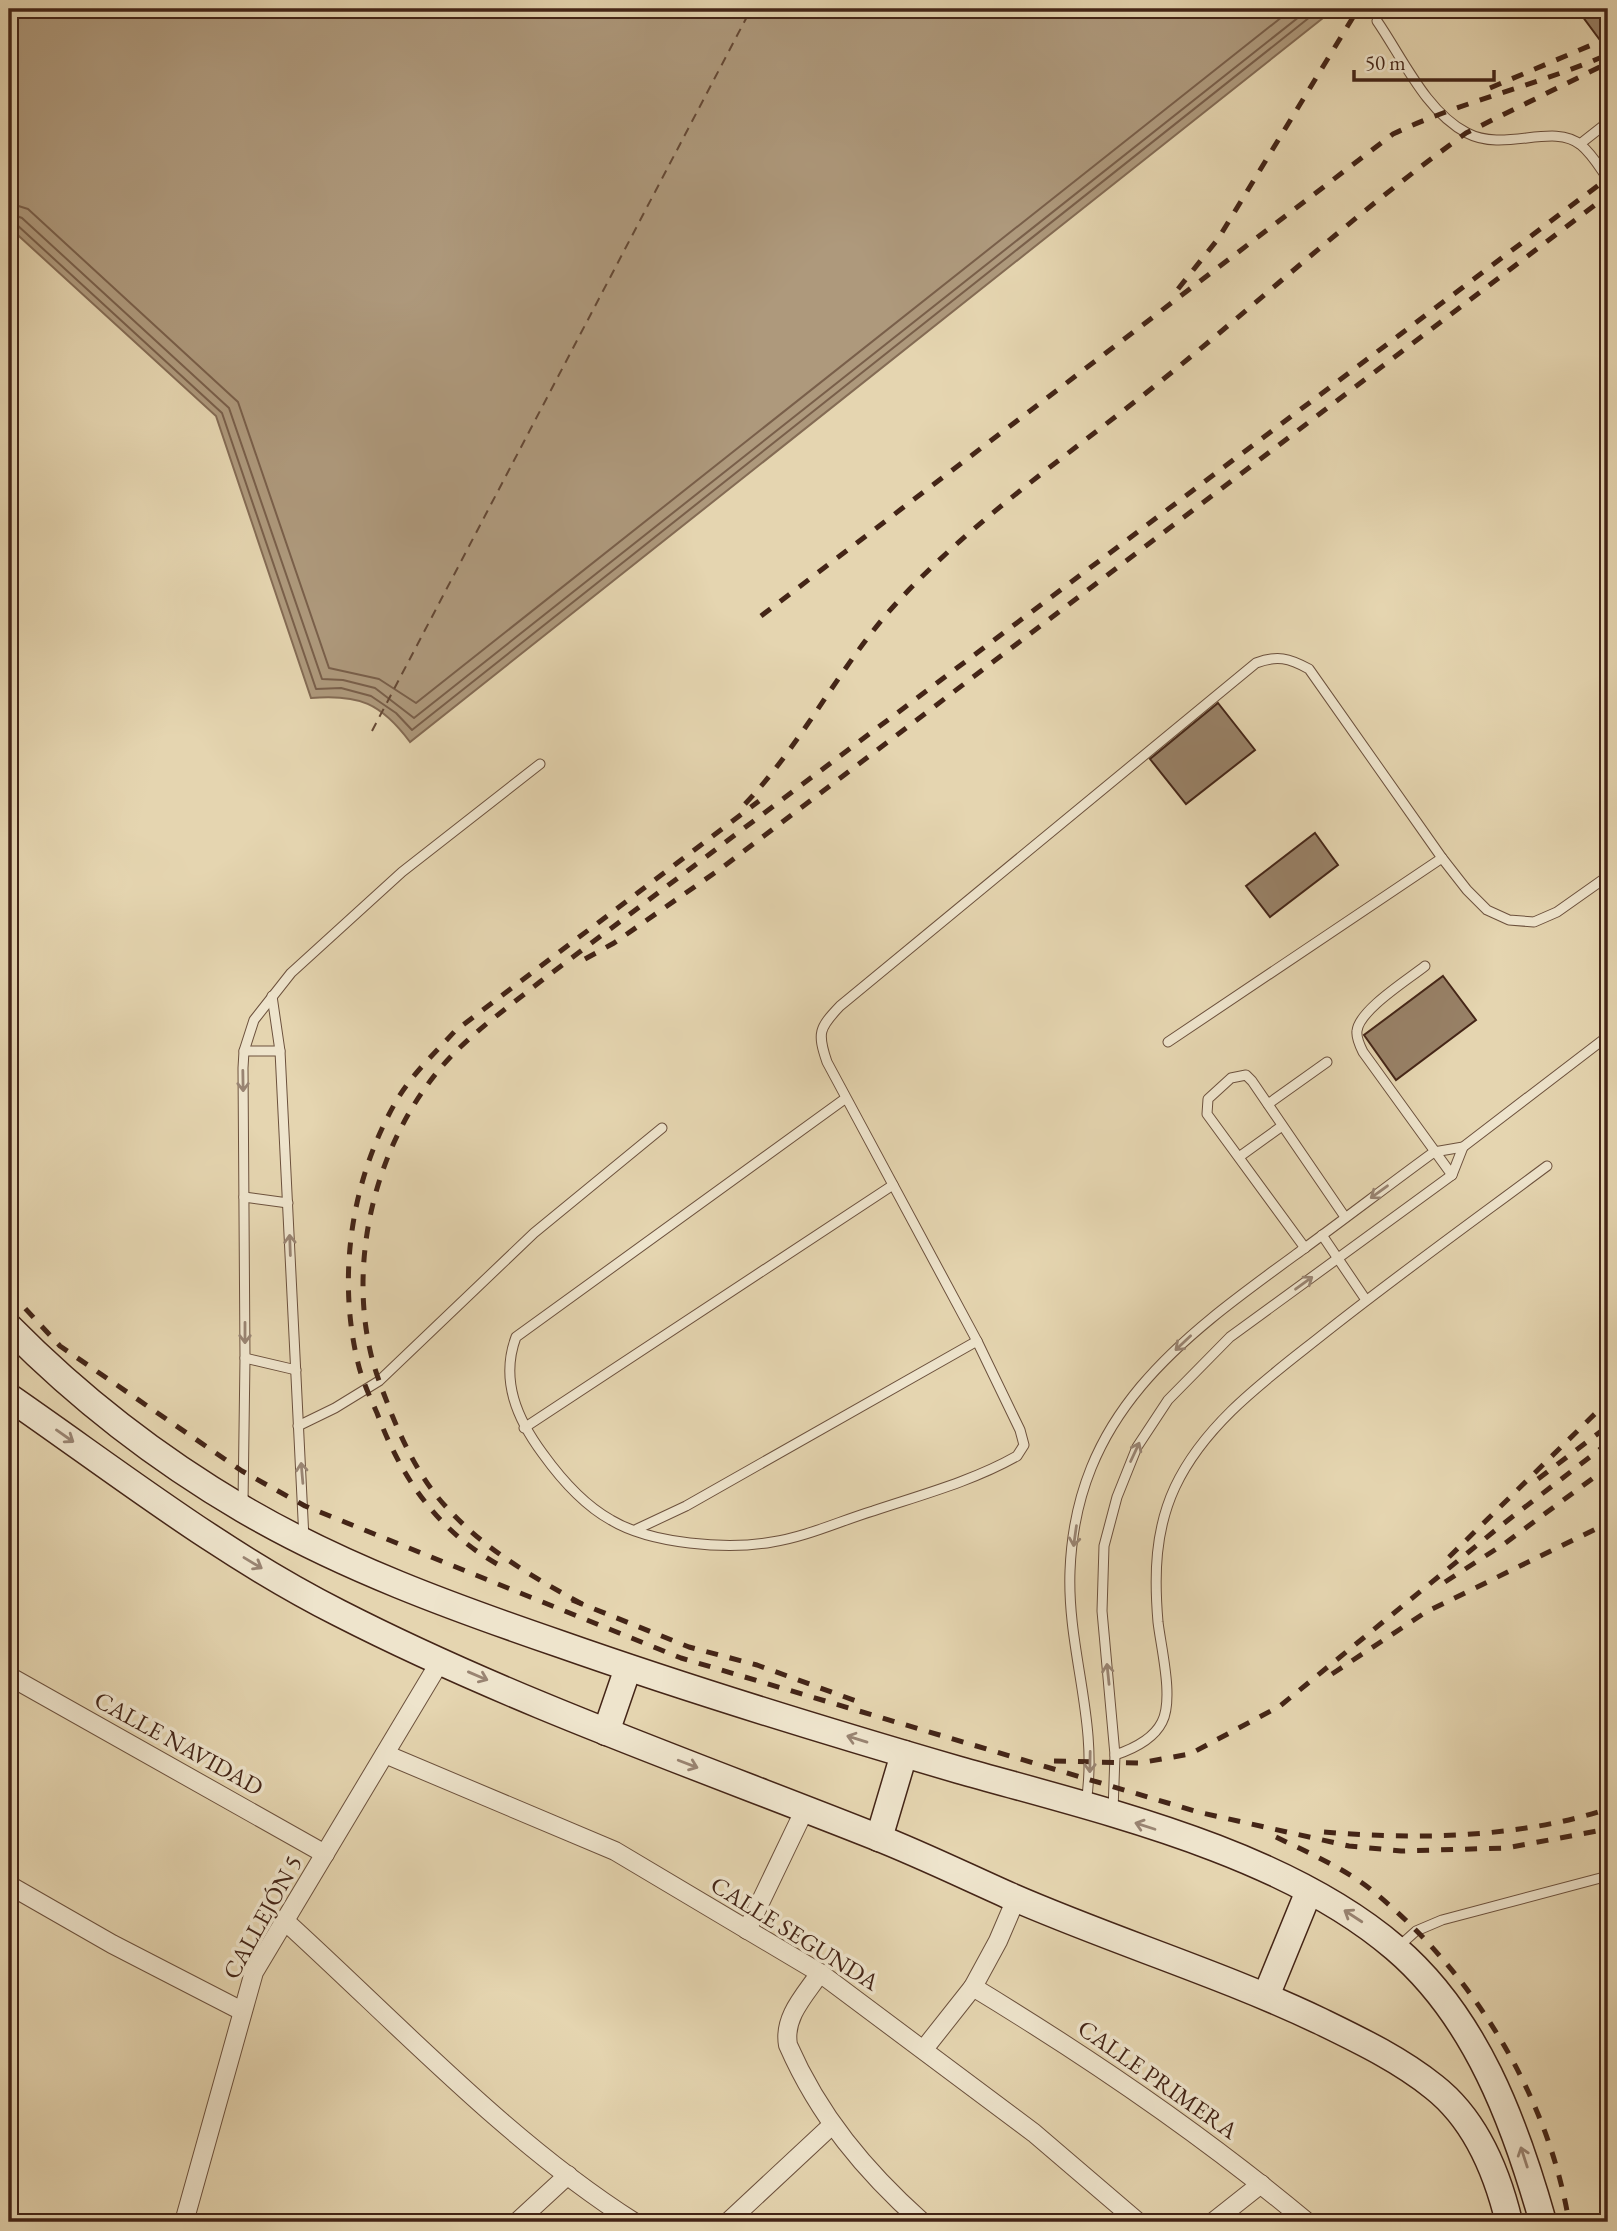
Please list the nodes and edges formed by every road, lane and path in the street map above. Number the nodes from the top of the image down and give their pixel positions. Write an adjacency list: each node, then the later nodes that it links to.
1 (1377, 20): 3 (lane)
2 (1608, 122): 3 (lane)
3 (1580, 144): 4 (lane)
4 (1608, 179)
5 (540, 765): 9 (lane)
6 (1443, 858): 7 (lane); 11 (lane); 15 (lane)
7 (1608, 876)
8 (1425, 966): 20 (lane)
9 (272, 996): 12 (lane); 13 (lane)
10 (1608, 1036): 19 (lane)
11 (1168, 1042)
12 (244, 1051): 13 (lane); 25 (lane, one-way to 25)
13 (280, 1051): 26 (lane)
14 (1328, 1062): 16 (lane)
15 (846, 1097): 24 (lane); 38 (lane)
16 (1268, 1104): 17 (lane); 21 (lane)
17 (1282, 1126): 21 (lane); 27 (lane)
18 (662, 1128): 37 (lane)
19 (1463, 1147): 20 (lane); 23 (lane)
20 (1434, 1152): 23 (lane); 27 (lane, one-way to 27)
21 (1239, 1157): 29 (lane)
22 (1547, 1166): 31 (lane)
23 (1452, 1175): 30 (lane)
24 (893, 1185): 33 (lane); 38 (lane)
25 (244, 1196): 26 (lane); 34 (lane, one-way to 34)
26 (288, 1203): 35 (lane, one-way to 26)
27 (1345, 1217): 28 (lane)
28 (1322, 1235): 29 (lane); 30 (lane)
29 (1305, 1248): 49 (lane, one-way to 49)
30 (1338, 1258): 31 (lane); 48 (lane, one-way to 30)
31 (1366, 1300): 48 (lane)
32 (9, 1327): 39 (main road)
33 (977, 1341): 40 (lane); 40 (lane)
34 (246, 1358): 35 (lane); 39 (lane)
35 (296, 1370): 37 (lane)
36 (9, 1397): 42 (main road, one-way to 42)
37 (298, 1426): 41 (lane, one-way to 37)
38 (524, 1428): 40 (lane)
39 (243, 1509): 41 (main road)
40 (637, 1530)
41 (304, 1541): 43 (main road)
42 (441, 1660): 45 (main road, one-way to 45); 46 (street, CALLEJÓN 5)
43 (628, 1668): 45 (main road); 47 (main road, one-way to 43)
44 (9, 1676): 53 (street, CALLE NAVIDAD)
45 (606, 1732): 50 (main road, one-way to 50)
46 (385, 1754): 53 (street, CALLEJÓN 5); 59 (street, CALLE SEGUNDA)
47 (904, 1754): 49 (main road); 52 (main road)
48 (1115, 1755): 51 (lane)
49 (1086, 1806): 51 (main road)
50 (805, 1809): 52 (main road); 59 (street)
51 (1113, 1815): 56 (main road, one-way to 51)
52 (879, 1838): 57 (main road)
53 (325, 1854): 58 (street, CALLEJÓN 5)
54 (1608, 1876): 60 (lane)
55 (9, 1885): 64 (street)
56 (1309, 1891): 60 (main road, one-way to 56); 63 (main road)
57 (1016, 1899): 62 (street); 63 (main road)
58 (285, 1921): 64 (street, CALLEJÓN 5); 69 (street)
59 (747, 1930): 61 (street, CALLE SEGUNDA)
60 (1396, 1949): 66 (main road)
61 (820, 1973): 65 (street, CALLE SEGUNDA); 67 (street)
62 (973, 1987): 65 (street); 70 (street, CALLE PRIMERA)
63 (1266, 1996): 68 (main road)
64 (242, 2011): 71 (street, CALLEJÓN 5)
65 (924, 2049): 76 (street, CALLE SEGUNDA)
66 (1506, 2109): 68 (main road); 80 (main road, one-way to 66)
67 (831, 2126): 74 (street); 75 (street)
68 (1470, 2127): 79 (main road)
69 (568, 2175): 72 (street); 73 (street)
70 (1261, 2184): 77 (street); 78 (street, CALLE PRIMERA)
71 (184, 2222)
72 (517, 2222)
73 (634, 2222)
74 (728, 2222)
75 (922, 2222)
76 (1138, 2222)
77 (1213, 2222)
78 (1307, 2222)
79 (1508, 2222)
80 (1543, 2222)

